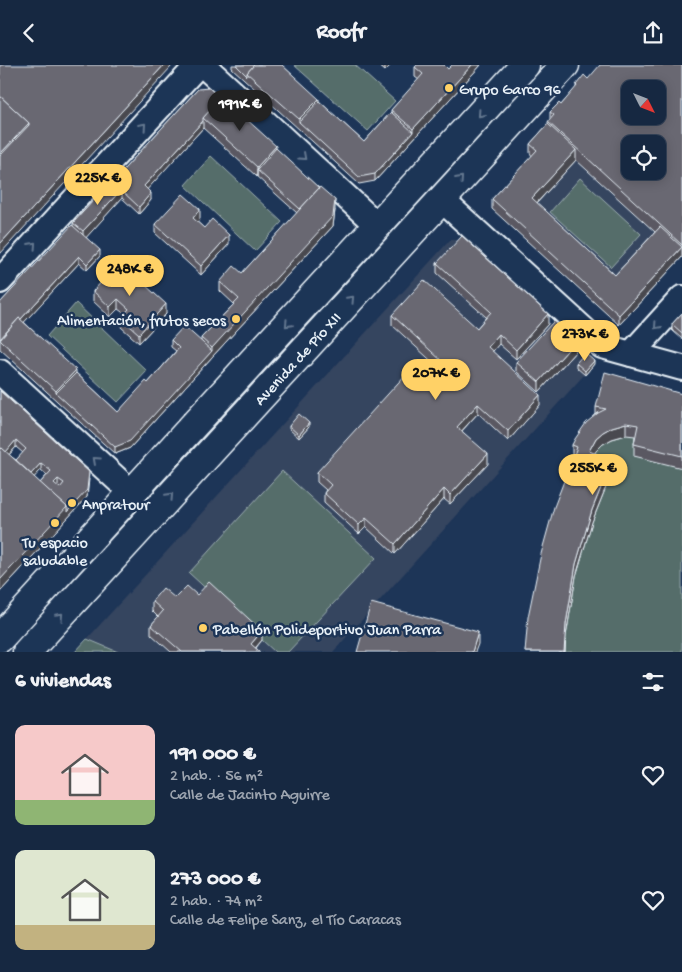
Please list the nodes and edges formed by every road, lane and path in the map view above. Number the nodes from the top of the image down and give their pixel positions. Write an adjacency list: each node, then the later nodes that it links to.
1 (198, 65): 7 (street, one-way to 1)
2 (203, 65): 6 (street, one-way to 6)
3 (525, 65): 6 (main road, Avenida de Pío XII, one-way to 6)
4 (565, 65): 5 (main road, Avenida de Pío XII, one-way to 4)
5 (442, 200): 9 (street); 14 (main road, Avenida de Pío XII, one-way to 5)
6 (378, 226): 12 (main road, Avenida de Pío XII, one-way to 12)
7 (0, 281)
8 (682, 297): 9 (street, one-way to 9)
9 (631, 354): 10 (street)
10 (682, 369)
11 (0, 373): 12 (street, one-way to 11)
12 (132, 493): 13 (main road, Avenida de Pío XII)
13 (0, 638)
14 (27, 652)

